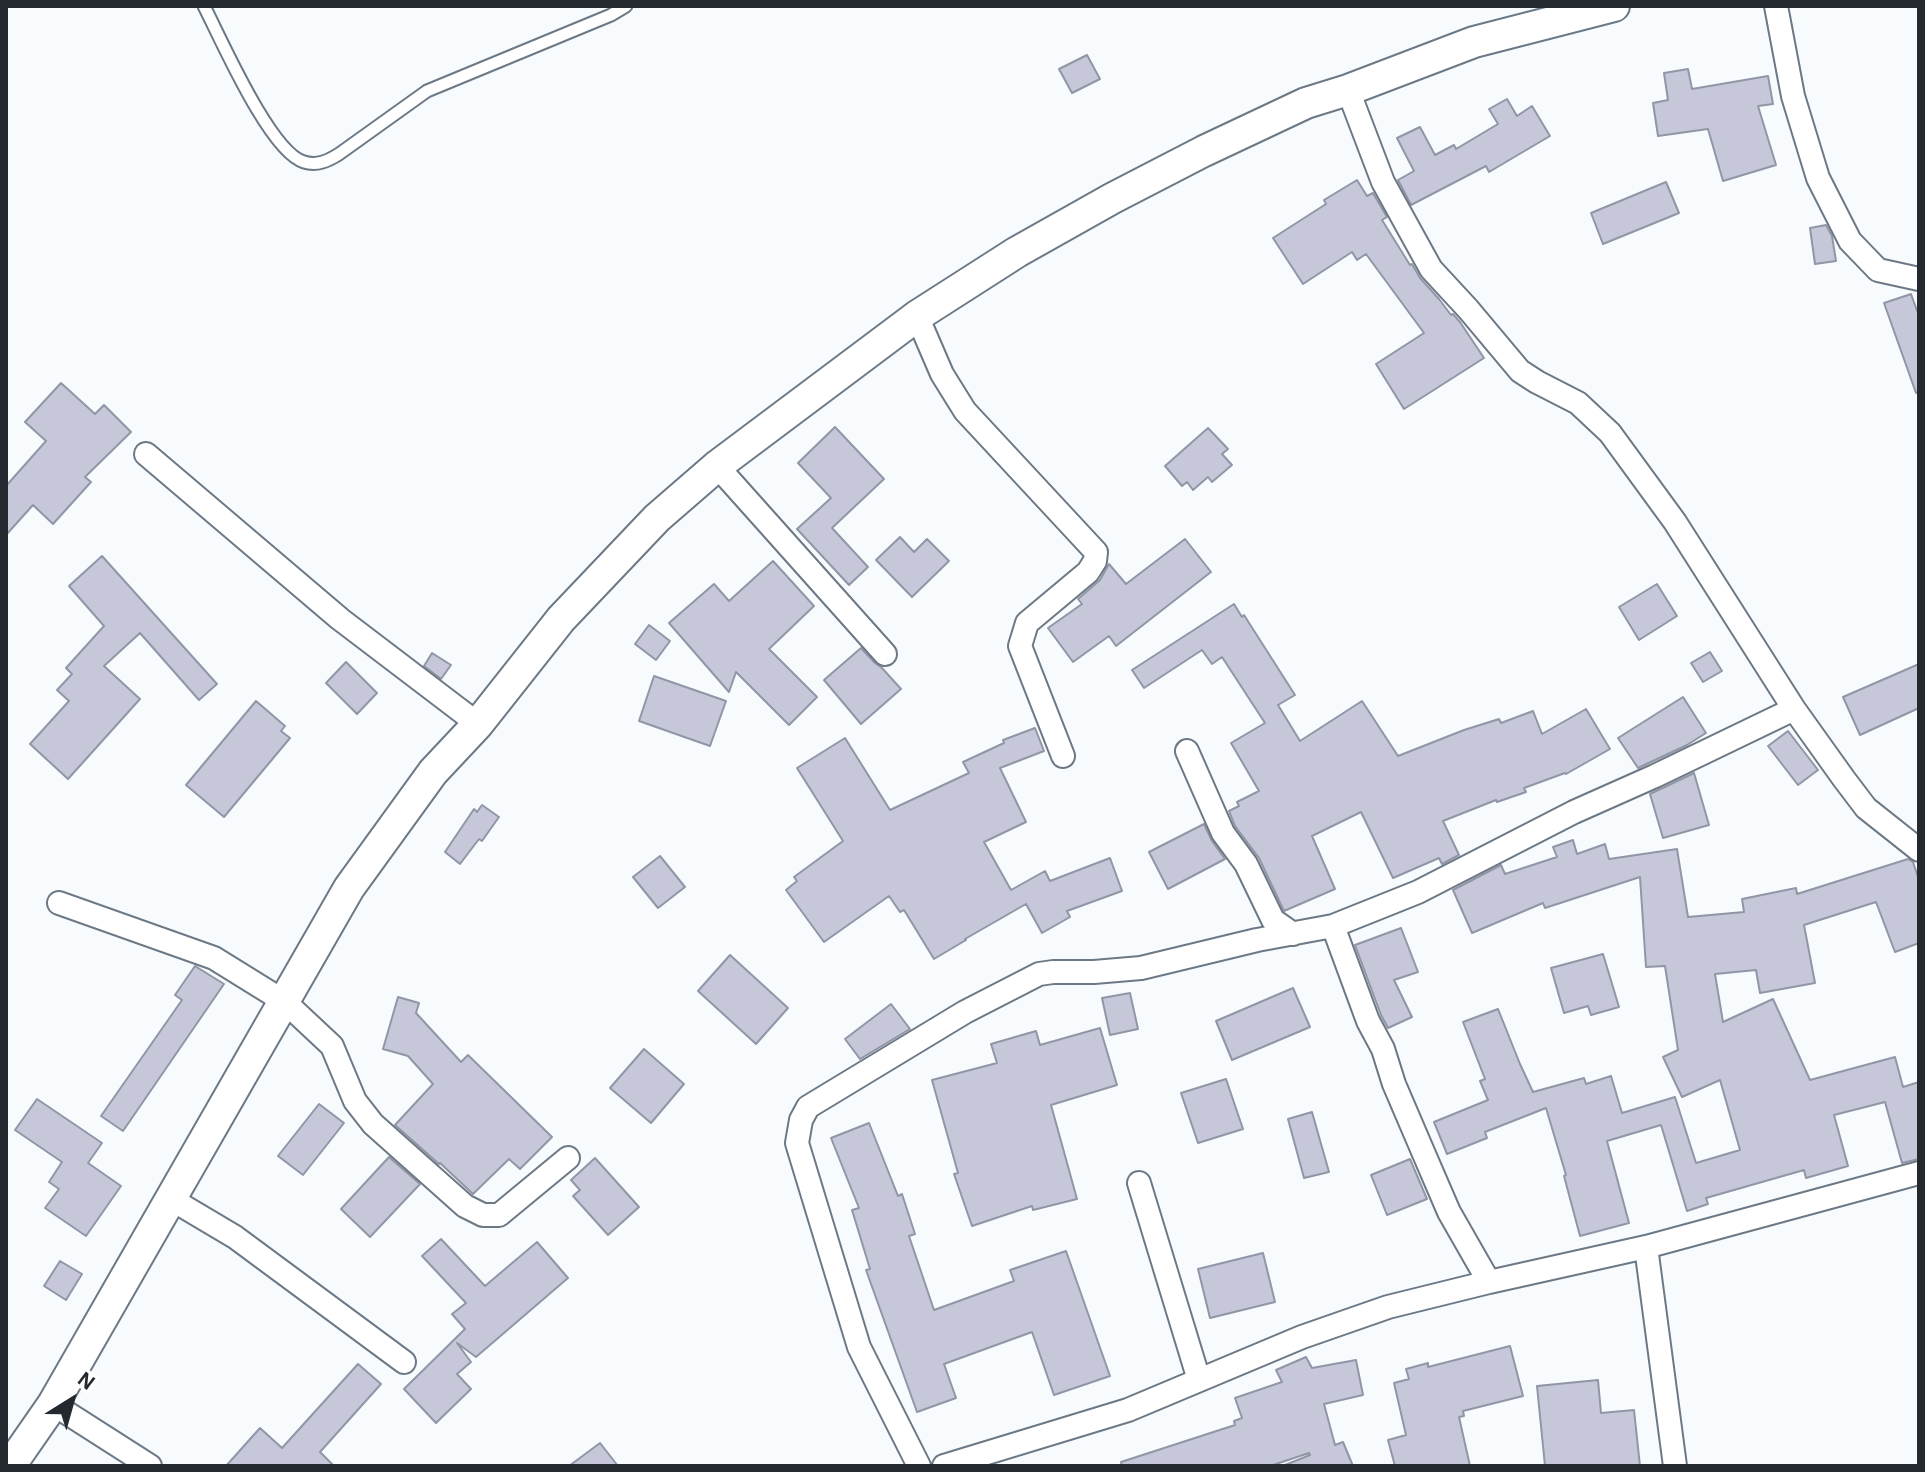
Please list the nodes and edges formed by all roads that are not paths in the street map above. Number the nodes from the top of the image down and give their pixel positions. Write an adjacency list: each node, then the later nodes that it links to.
1 (204, 6): 2 (lane)
2 (626, 6)
3 (1614, 6): 5 (main road)
4 (1776, 6): 6 (street)
5 (1348, 90): 7 (main road); 11 (street)
6 (1919, 279)
7 (917, 316): 9 (main road); 14 (street)
8 (146, 454): 12 (street)
9 (717, 466): 10 (street); 12 (main road)
10 (885, 654)
11 (1794, 709): 15 (street); 17 (street)
12 (478, 724): 19 (main road)
13 (1187, 751): 18 (street)
14 (1063, 756)
15 (1919, 850)
16 (59, 903): 19 (street)
17 (1333, 926): 18 (street); 25 (street)
18 (1293, 934): 31 (street)
19 (285, 1002): 20 (street); 23 (main road)
20 (568, 1158)
21 (1919, 1173): 24 (street)
22 (1139, 1183): 27 (street)
23 (171, 1199): 26 (street); 28 (main road)
24 (1646, 1247): 25 (street); 33 (street)
25 (1489, 1282): 27 (street)
26 (404, 1362)
27 (1199, 1380): 32 (street)
28 (53, 1404): 29 (main road); 30 (street)
29 (10, 1457)
30 (150, 1466)
31 (919, 1466)
32 (944, 1466)
33 (1675, 1466)

